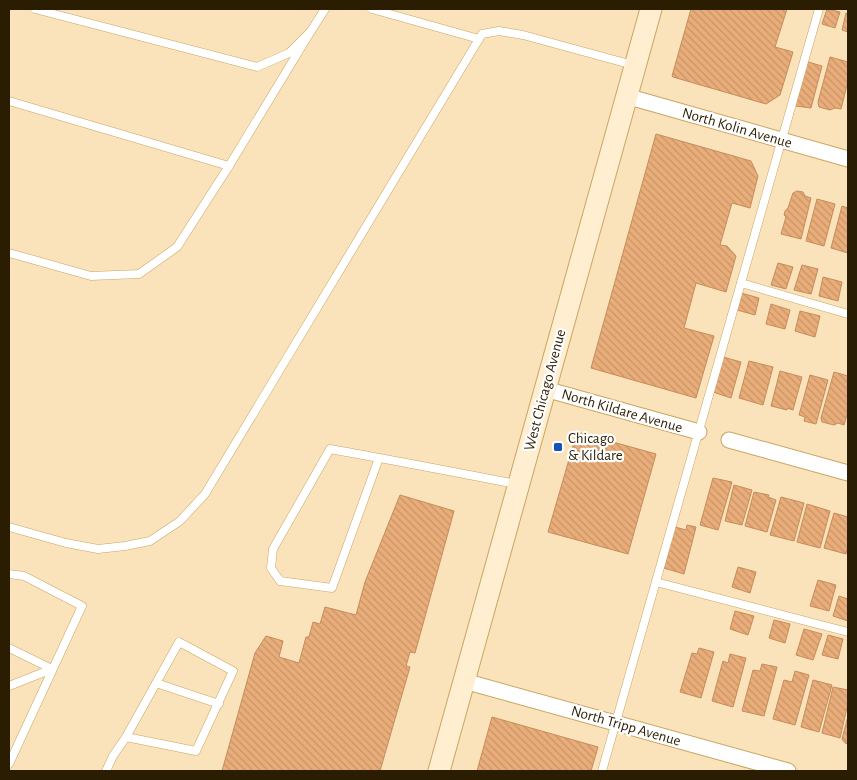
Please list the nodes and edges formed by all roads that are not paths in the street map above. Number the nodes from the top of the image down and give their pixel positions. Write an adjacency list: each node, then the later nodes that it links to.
1 (35, 9): 6 (lane)
2 (326, 9): 6 (lane)
3 (372, 9): 7 (lane)
4 (651, 9): 8 (main road, West Chicago Avenue)
5 (819, 9): 11 (lane)
6 (311, 31): 13 (lane)
7 (479, 39): 8 (lane); 23 (lane)
8 (635, 66): 9 (main road, West Chicago Avenue)
9 (626, 96): 11 (street, North Kolin Avenue); 17 (main road, West Chicago Avenue)
10 (9, 101): 13 (lane)
11 (781, 140): 12 (street, North Kolin Avenue); 15 (lane)
12 (848, 159)
13 (229, 166): 14 (lane)
14 (9, 253)
15 (741, 283): 16 (lane); 18 (lane)
16 (848, 314)
17 (545, 389): 18 (street, North Kildare Avenue); 22 (main road, West Chicago Avenue)
18 (699, 432): 25 (lane)
19 (729, 440): 21 (street)
20 (379, 458): 20 (lane); 22 (lane)
21 (848, 473)
22 (518, 485): 29 (main road, West Chicago Avenue)
23 (9, 527)
24 (9, 574): 28 (lane)
25 (656, 582): 26 (lane); 33 (lane)
26 (848, 632)
27 (9, 648): 28 (lane)
28 (52, 669): 31 (lane); 35 (lane)
29 (464, 680): 33 (street, North Tripp Avenue); 37 (main road, West Chicago Avenue)
30 (156, 683): 32 (lane); 32 (lane); 34 (lane)
31 (9, 686)
32 (219, 704): 34 (lane)
33 (616, 723): 38 (lane); 39 (street, North Tripp Avenue)
34 (126, 737): 36 (lane)
35 (9, 764)
36 (106, 771)
37 (439, 771)
38 (602, 771)
39 (788, 771)

